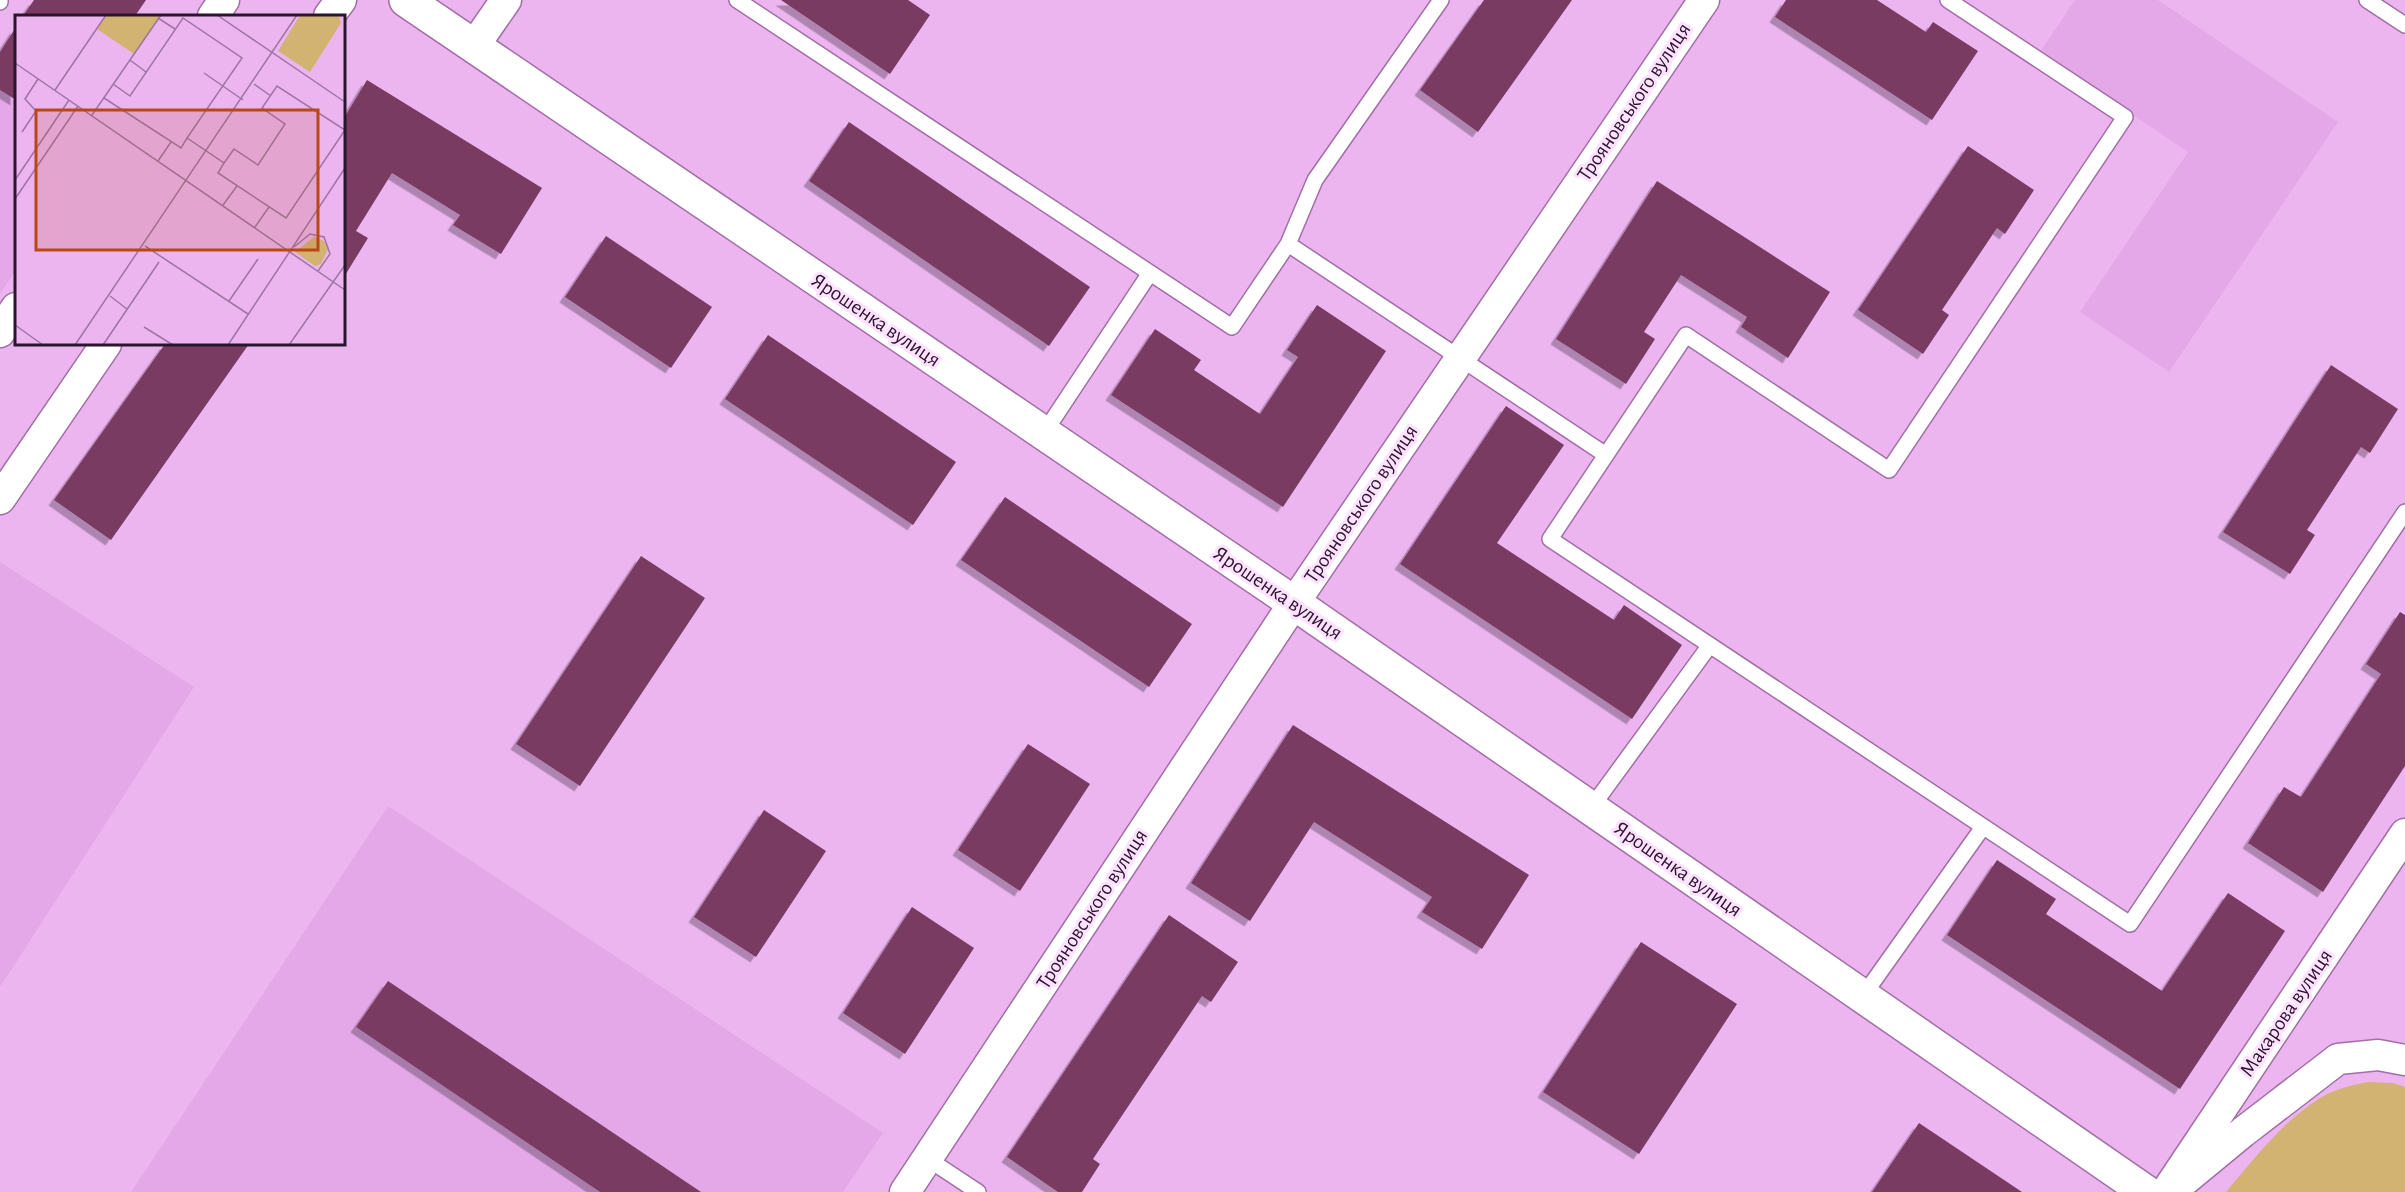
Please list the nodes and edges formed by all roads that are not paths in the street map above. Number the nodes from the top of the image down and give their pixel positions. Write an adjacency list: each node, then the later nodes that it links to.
1 (224, 0): 10 (street)
2 (340, 0): 11 (street)
3 (406, 0): 13 (street, Ярошенка вулиця)
4 (506, 0): 13 (street)
5 (737, 0): 15 (lane)
6 (1441, 0): 14 (lane)
7 (1704, 0): 19 (street, Трояновського вулиця)
8 (1948, 0): 21 (lane)
9 (2367, 0): 12 (lane)
10 (214, 15)
11 (330, 15)
12 (2405, 26)
13 (474, 46): 20 (street, Ярошенка вулиця)
14 (1288, 244): 15 (lane); 19 (lane)
15 (1150, 273): 20 (lane)
16 (15, 310): 17 (street)
17 (0, 332)
18 (105, 345): 22 (street)
19 (1460, 358): 21 (lane); 24 (street, Трояновського вулиця)
20 (1044, 433): 24 (street, Ярошенка вулиця)
21 (1606, 455): 25 (lane)
22 (0, 500)
23 (2405, 512): 27 (lane)
24 (1294, 603): 26 (street, Ярошенка вулиця); 31 (street, Трояновського вулиця)
25 (1710, 645): 26 (lane); 27 (lane)
26 (1591, 808): 29 (street, Ярошенка вулиця)
27 (1983, 827): 29 (lane)
28 (2405, 834): 35 (street, Макарова вулиця)
29 (1863, 996): 34 (street, Ярошенка вулиця)
30 (2405, 1060): 36 (street)
31 (928, 1159): 32 (street, Трояновського вулиця); 33 (lane)
32 (905, 1192)
33 (978, 1192)
34 (2146, 1192)
35 (2166, 1192)
36 (2171, 1192)

